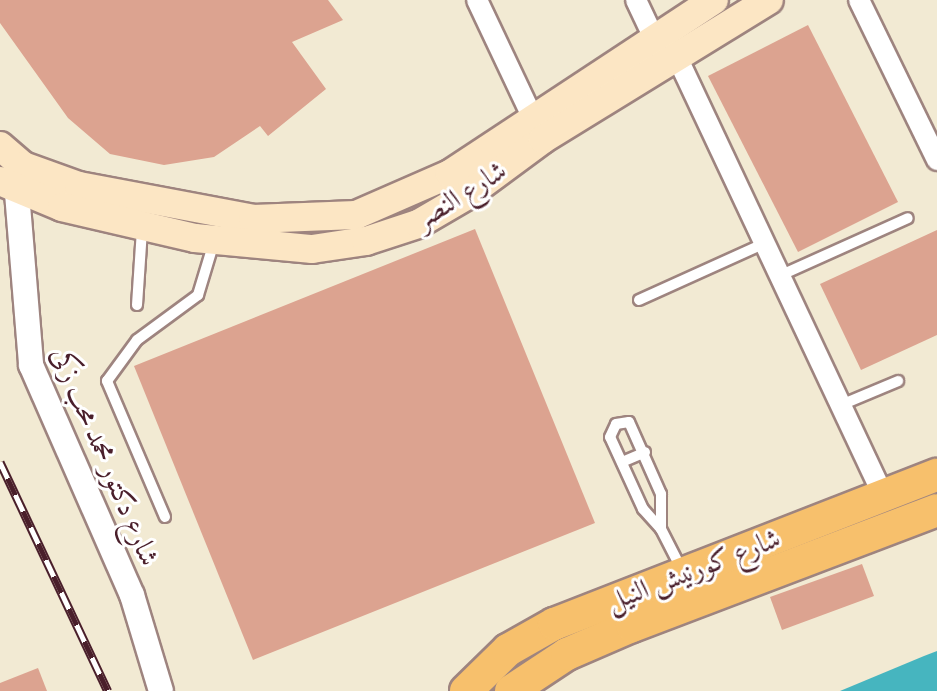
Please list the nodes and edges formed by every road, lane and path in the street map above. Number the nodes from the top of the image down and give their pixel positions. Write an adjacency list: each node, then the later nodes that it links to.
1 (477, 0): 8 (street)
2 (636, 0): 6 (street)
3 (714, 0): 6 (main road, شارع النصر)
4 (769, 0): 7 (main road, شارع النصر)
5 (859, 0): 10 (street)
6 (654, 38): 8 (main road, شارع النصر)
7 (677, 57): 8 (main road, شارع النصر); 15 (street)
8 (538, 128): 11 (main road, شارع النصر); 14 (main road, شارع النصر)
9 (0, 146): 11 (main road)
10 (937, 160)
11 (13, 180): 13 (main road, شارع النصر); 31 (street, شارع دكتور محمد محب زكى)
12 (908, 218): 16 (lane)
13 (143, 227): 14 (main road, شارع النصر); 18 (lane)
14 (214, 240): 28 (lane)
15 (763, 244): 16 (street); 17 (lane)
16 (777, 276): 20 (street)
17 (639, 300)
18 (137, 305)
19 (898, 381): 20 (lane)
20 (840, 406): 24 (street)
21 (645, 452): 22 (lane); 22 (lane); 25 (lane)
22 (622, 462): 26 (lane)
23 (937, 475): 24 (main road, شارع كورنيش النيل)
24 (884, 496): 30 (main road, شارع كورنيش النيل)
25 (663, 503): 26 (lane); 29 (lane)
26 (643, 509): 29 (lane)
27 (937, 510): 33 (main road, شارع كورنيش النيل)
28 (165, 517)
29 (661, 529): 30 (lane)
30 (683, 572): 32 (main road, شارع كورنيش النيل)
31 (161, 691)
32 (466, 691)
33 (511, 691)

